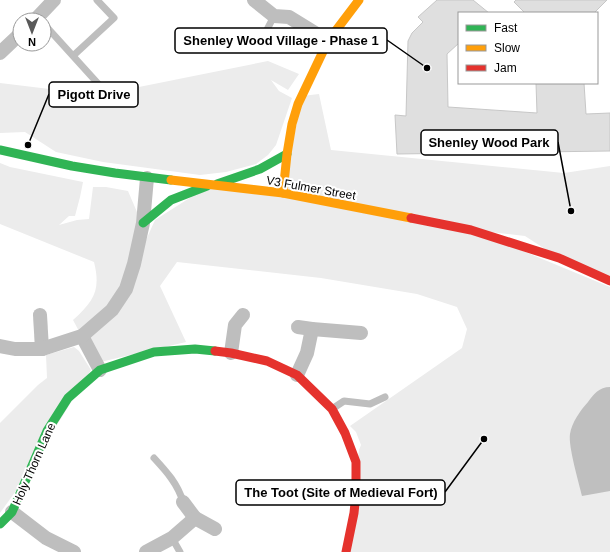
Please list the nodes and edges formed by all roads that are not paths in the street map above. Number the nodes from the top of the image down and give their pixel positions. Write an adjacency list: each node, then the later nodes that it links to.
1 (54, 0): 5 (street)
2 (97, 0): 12 (lane)
3 (254, 0): 6 (street)
4 (359, 0): 8 (street)
5 (45, 12)
6 (274, 16): 8 (street); 10 (lane)
7 (52, 33): 12 (lane)
8 (328, 41): 15 (street)
9 (12, 42): 11 (street)
10 (257, 49)
11 (0, 53)
12 (74, 55): 13 (lane)
13 (102, 88)
14 (0, 150): 16 (street, V3 Fulmer Street)
15 (287, 154): 17 (street); 18 (street)
16 (147, 178): 17 (street, V3 Fulmer Street); 19 (street)
17 (212, 185): 18 (street, V3 Fulmer Street); 19 (street)
18 (283, 193): 20 (street, V3 Fulmer Street)
19 (143, 223): 24 (street)
20 (610, 281)
21 (40, 315): 26 (street)
22 (234, 321): 27 (street)
23 (361, 333): 29 (street)
24 (82, 336): 26 (street); 28 (street)
25 (0, 346): 26 (street)
26 (42, 349)
27 (231, 353): 28 (street, Holy Thorn Lane); 29 (street, Holy Thorn Lane)
28 (100, 370): 34 (street, Holy Thorn Lane)
29 (297, 375): 31 (street, Holy Thorn Lane)
30 (385, 397): 31 (lane)
31 (332, 410): 42 (street, Holy Thorn Lane)
32 (154, 458): 33 (lane)
33 (184, 502): 35 (street)
34 (12, 512): 36 (street, Holy Thorn Lane); 39 (street)
35 (195, 518): 37 (street); 38 (street)
36 (0, 524)
37 (215, 529)
38 (172, 538): 40 (street); 41 (lane)
39 (74, 552)
40 (146, 552)
41 (180, 552)
42 (346, 552)

